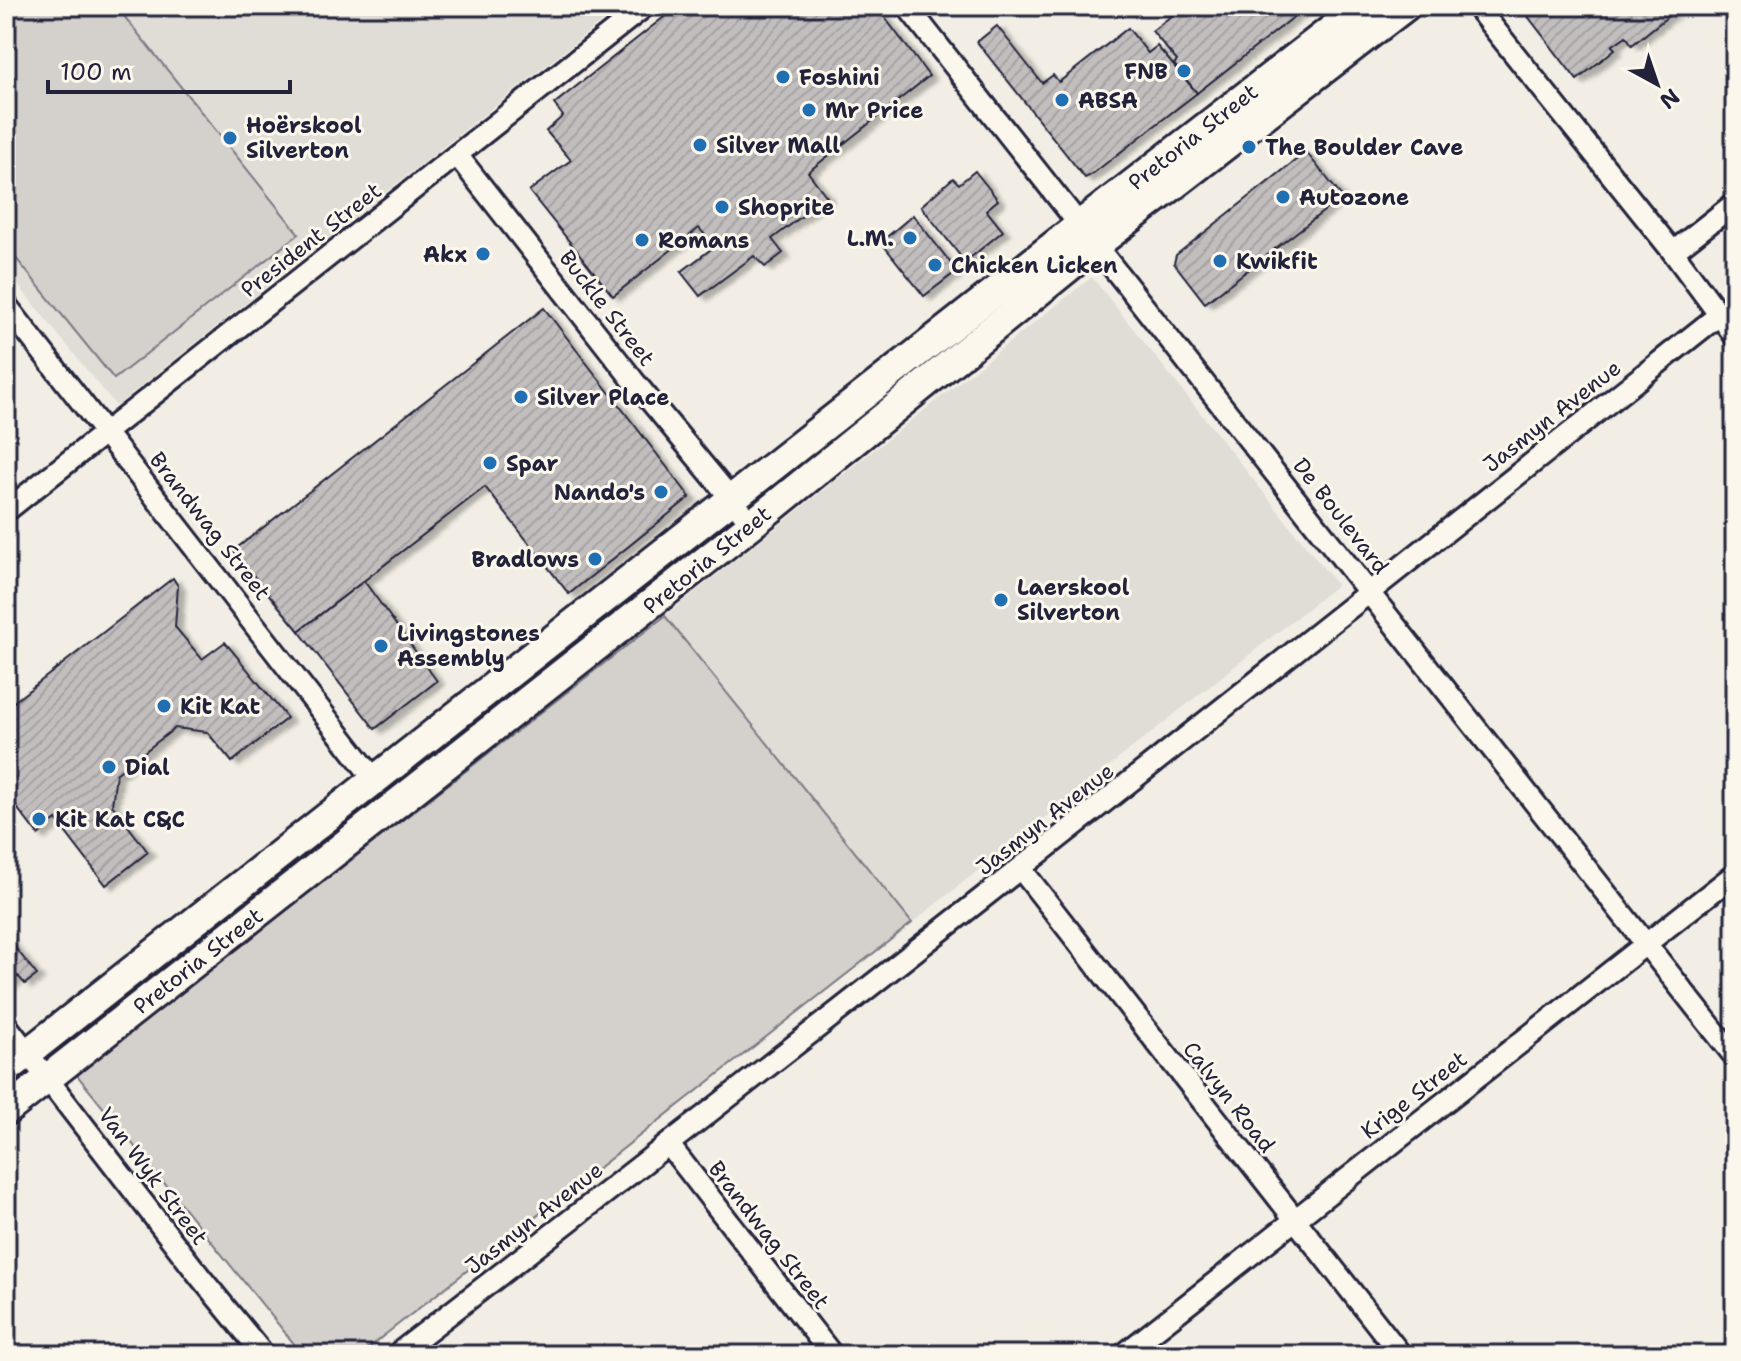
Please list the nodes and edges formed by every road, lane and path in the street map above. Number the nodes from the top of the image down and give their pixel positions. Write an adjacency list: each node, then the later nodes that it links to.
1 (645, 6): 6 (street, President Street)
2 (907, 6): 8 (street, De Boulevard)
3 (1362, 6): 8 (main road, Pretoria Street)
4 (1406, 6): 8 (main road, Pretoria Street)
5 (1476, 6): 9 (street)
6 (457, 155): 13 (street, President Street); 14 (street, Buckle Street)
7 (1735, 203): 9 (street)
8 (1088, 234): 14 (main road, Pretoria Street); 16 (main road, Pretoria Street); 18 (street, De Boulevard)
9 (1673, 252): 11 (street)
10 (6, 305): 13 (street, Brandwag Street)
11 (1719, 315): 12 (street); 18 (street, Jasmyn Avenue)
12 (1735, 336)
13 (106, 431): 15 (street, President Street); 20 (street, Brandwag Street)
14 (730, 499): 16 (street, Buckle Street); 19 (main road, Pretoria Street)
15 (6, 511)
16 (752, 524): 17 (main road, Pretoria Street)
17 (706, 561): 19 (main road); 27 (main road, Pretoria Street)
18 (1370, 592): 21 (street, Jasmyn Avenue); 23 (street, De Boulevard)
19 (480, 696): 20 (main road, Pretoria Street)
20 (374, 779): 26 (main road, Pretoria Street)
21 (1021, 869): 29 (street, Jasmyn Avenue); 30 (street, Calvyn Road)
22 (1735, 874): 23 (street, Krige Street)
23 (1646, 945): 25 (street, De Boulevard); 30 (street, Krige Street)
24 (6, 1025): 26 (street, Van Wyk Street)
25 (1735, 1057)
26 (17, 1062): 27 (street, Van Wyk Street)
27 (47, 1078): 28 (main road, Pretoria Street); 31 (street, Van Wyk Street)
28 (6, 1111)
29 (669, 1145): 32 (street, Jasmyn Avenue); 33 (street, Brandwag Street)
30 (1294, 1220): 34 (street, Krige Street); 35 (street, Calvyn Road)
31 (264, 1355)
32 (396, 1355)
33 (832, 1355)
34 (1123, 1355)
35 (1401, 1355)

